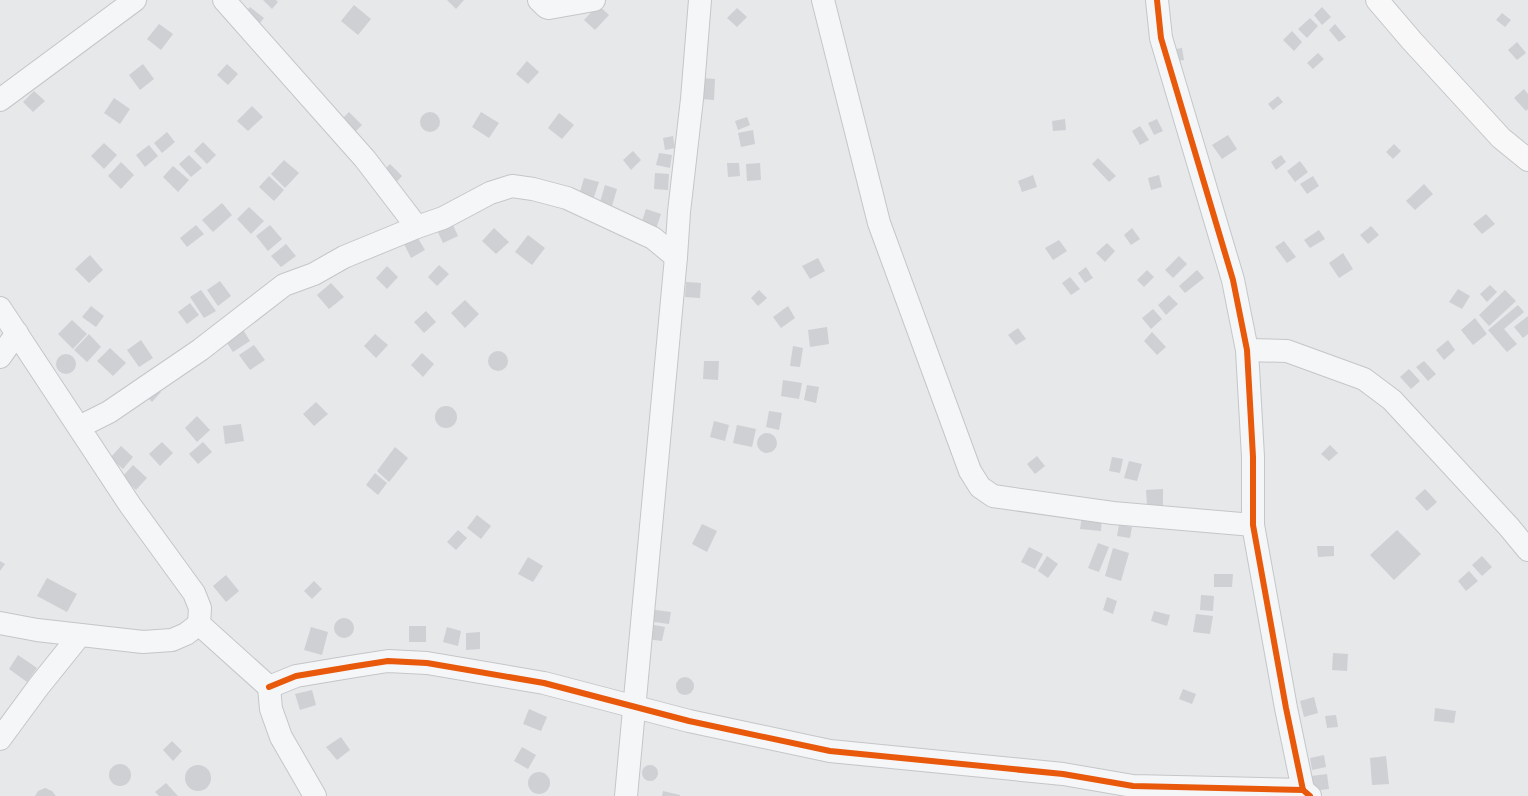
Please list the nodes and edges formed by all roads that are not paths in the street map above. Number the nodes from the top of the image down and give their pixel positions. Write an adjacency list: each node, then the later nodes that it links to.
1 (135, 0): 9 (street)
2 (224, 0): 11 (street)
3 (539, 0): 4 (street)
4 (594, 0)
5 (822, 0): 18 (street)
6 (1157, 0): 15 (street)
7 (1377, 0): 10 (main road)
8 (698, 1): 12 (street)
9 (0, 100)
10 (1528, 160)
11 (416, 227): 12 (street); 17 (street)
12 (676, 257): 24 (street)
13 (0, 308): 14 (street)
14 (17, 333): 16 (street); 17 (street)
15 (1247, 350): 18 (street); 19 (street)
16 (0, 357)
17 (79, 427): 21 (street)
18 (1253, 524): 26 (street)
19 (1528, 550)
20 (0, 623): 22 (street)
21 (199, 624): 22 (street); 23 (street)
22 (80, 635): 25 (street)
23 (269, 687): 24 (street); 27 (street)
24 (635, 707): 26 (street); 28 (street)
25 (0, 739)
26 (1306, 793)
27 (315, 796)
28 (626, 796)

